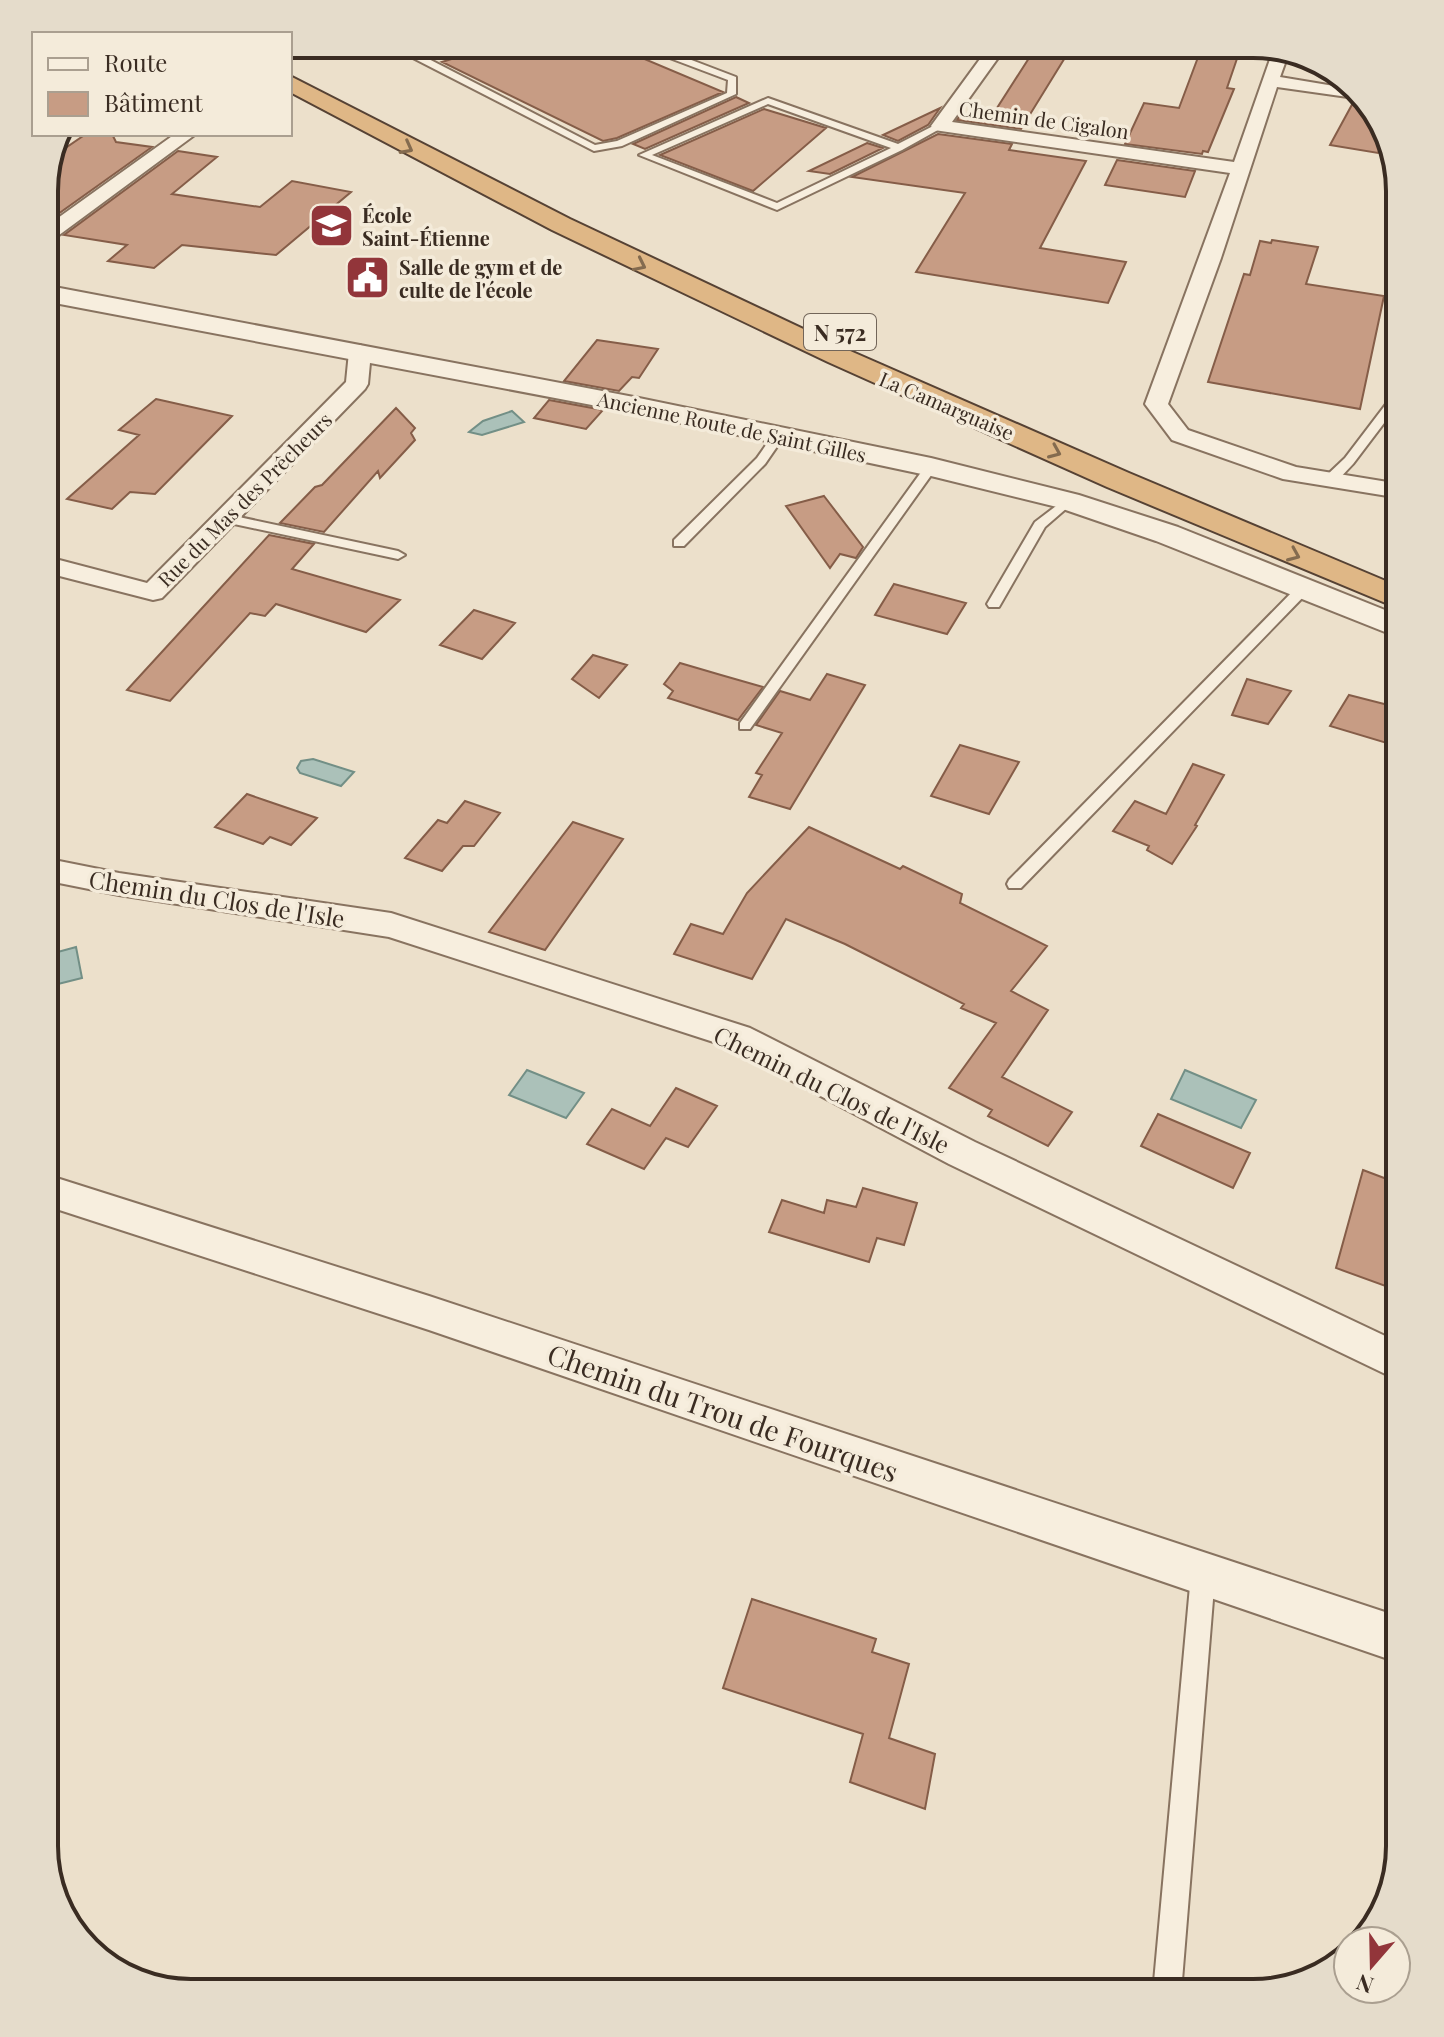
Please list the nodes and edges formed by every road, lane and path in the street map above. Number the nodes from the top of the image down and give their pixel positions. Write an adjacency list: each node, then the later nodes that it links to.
1 (420, 58): 2 (lane)
2 (678, 58)
3 (990, 58): 9 (street, Chemin de Cigalon)
4 (1277, 61): 7 (street)
5 (292, 72): 18 (highway, La Camarguaise / N 572)
6 (292, 73): 28 (highway, La Camarguaise / N 572, one-way to 28)
7 (1269, 80): 8 (street); 12 (street)
8 (1342, 92)
9 (940, 126): 11 (lane); 12 (street, Chemin de Cigalon)
10 (184, 136): 13 (street)
11 (899, 148): 11 (lane)
12 (1242, 169): 20 (street)
13 (58, 227)
14 (58, 296): 15 (street, Ancienne Route de Saint Gilles)
15 (360, 352): 17 (street, Ancienne Route de Saint Gilles); 23 (street, Rue du Mas des Prêcheurs)
16 (1386, 411): 20 (lane)
17 (779, 435): 19 (street, Ancienne Route de Saint Gilles); 24 (lane)
18 (1090, 438)
19 (931, 467): 22 (street, Ancienne Route de Saint Gilles); 31 (lane)
20 (1331, 479): 21 (street)
21 (1386, 489)
22 (1068, 501): 27 (street, Ancienne Route de Saint Gilles); 29 (lane)
23 (225, 518): 25 (lane); 26 (street, Rue du Mas des Prêcheurs)
24 (679, 543)
25 (398, 555)
26 (58, 568)
27 (1304, 588): 30 (street, Ancienne Route de Saint Gilles); 33 (lane)
28 (1386, 593)
29 (994, 604)
30 (1386, 622)
31 (745, 726)
32 (58, 872): 35 (street, Chemin du Clos de l'Isle)
33 (1015, 884)
34 (58, 1194): 36 (street, Chemin du Trou de Fourques)
35 (1386, 1356)
36 (1203, 1575): 37 (street, Chemin du Trou de Fourques); 38 (lane)
37 (1386, 1635)
38 (1168, 1979)

